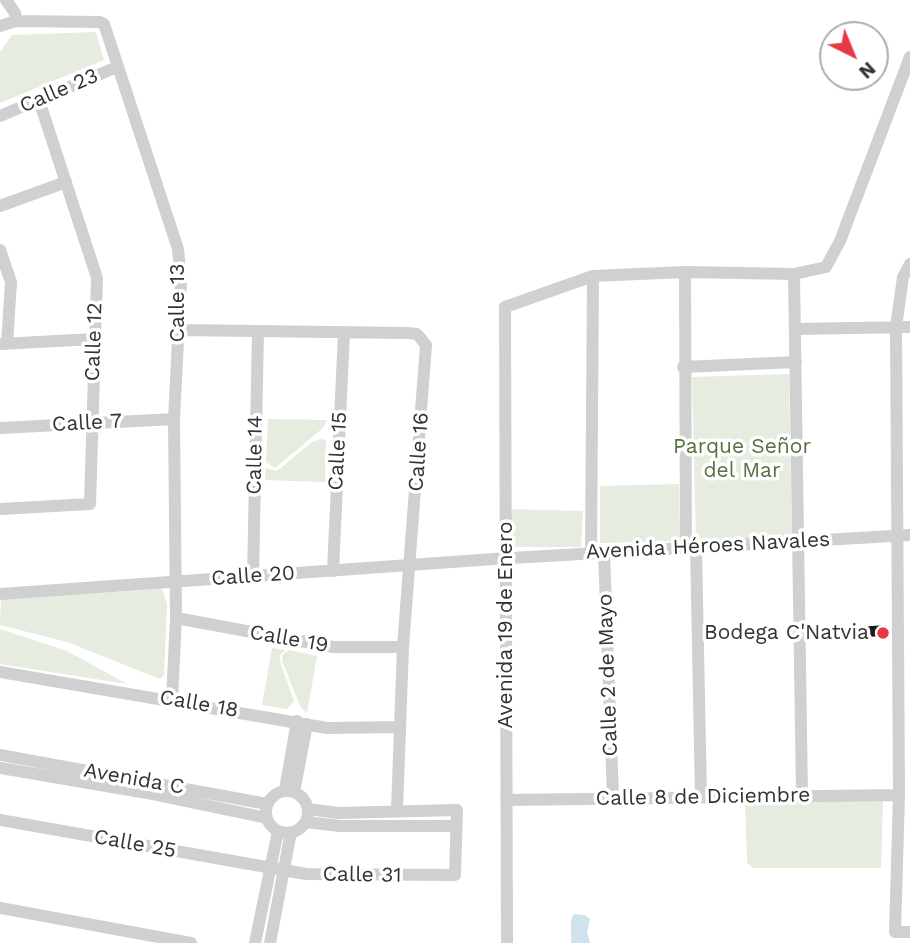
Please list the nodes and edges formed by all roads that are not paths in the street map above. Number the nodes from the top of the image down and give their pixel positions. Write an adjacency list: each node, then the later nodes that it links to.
1 (6, 0): 2 (street)
2 (16, 21): 3 (street, Calle 13); 5 (street, Calle 13)
3 (0, 26)
4 (910, 57): 13 (street)
5 (117, 68): 6 (street, Calle 23); 18 (street, Calle 13)
6 (39, 100): 7 (street, Calle 23); 8 (street, Calle 12)
7 (0, 116)
8 (66, 182): 9 (street); 21 (street, Calle 12)
9 (0, 206)
10 (0, 250): 22 (street)
11 (910, 264): 15 (street)
12 (685, 272): 13 (street); 14 (street); 24 (street)
13 (794, 274): 17 (street)
14 (593, 276): 34 (street); 35 (street, Avenida 19 de Enero)
15 (896, 327): 16 (street); 17 (street); 26 (street)
16 (910, 327)
17 (795, 329): 23 (street)
18 (179, 330): 20 (street, Calle 16); 25 (street, Calle 13)
19 (344, 332): 20 (street, Calle 16); 36 (street, Calle 16); 37 (street, Calle 15)
20 (258, 333): 38 (street, Calle 14)
21 (94, 340): 22 (street); 27 (street, Calle 12)
22 (4, 344)
23 (796, 362): 24 (street); 31 (street)
24 (683, 366): 32 (street)
25 (174, 419): 27 (street, Calle 7); 39 (street, Calle 13)
26 (903, 421): 30 (street)
27 (91, 423): 28 (street, Calle 7); 29 (street, Calle 12)
28 (0, 428)
29 (0, 509)
30 (903, 535): 31 (street, Avenida Héroes Navales); 42 (street)
31 (798, 541): 32 (street, Avenida Héroes Navales); 52 (street)
32 (691, 547): 33 (street, Avenida Héroes Navales); 54 (street)
33 (604, 552): 34 (street, Avenida Héroes Navales); 53 (street, Calle 2 de Mayo)
34 (590, 553): 35 (street, Avenida Héroes Navales)
35 (500, 559): 36 (street, Calle 20); 55 (street, Avenida 19 de Enero)
36 (411, 565): 37 (street, Calle 20); 43 (street, Calle 16)
37 (333, 570): 38 (street, Calle 20)
38 (253, 576): 39 (street, Calle 20)
39 (175, 582): 40 (street, Calle 20); 41 (street, Calle 13)
40 (0, 594)
41 (176, 618): 43 (street, Calle 19); 45 (street, Calle 13)
42 (904, 620): 51 (street)
43 (404, 647): 47 (street, Calle 16)
44 (0, 672): 45 (street, Calle 18)
45 (172, 699): 46 (street, Calle 18)
46 (302, 722): 47 (street, Calle 18); 50 (street)
47 (399, 727): 57 (street, Calle 16)
48 (0, 755): 56 (street, Avenida C)
49 (0, 768): 59 (street, Avenida C)
50 (290, 791): 56 (street); 58 (street)
51 (899, 795): 52 (street, Calle 8 de Diciembre); 67 (street)
52 (802, 796): 54 (street, Calle 8 de Diciembre)
53 (612, 797): 54 (street, Calle 8 de Diciembre); 55 (street, Calle 8 de Diciembre)
54 (701, 797)
55 (506, 800): 71 (street, Avenida 19 de Enero)
56 (267, 804): 59 (street)
57 (397, 810): 58 (street); 61 (street)
58 (307, 816): 61 (street); 63 (street)
59 (267, 818): 62 (street)
60 (0, 820): 64 (street, Calle 25)
61 (456, 826): 65 (street, Calle 31)
62 (278, 831): 63 (street); 64 (street)
63 (291, 832): 65 (street)
64 (270, 868): 65 (street, Calle 31); 69 (street)
65 (285, 871): 70 (street)
66 (0, 908): 68 (street)
67 (910, 932)
68 (191, 943)
69 (255, 943)
70 (270, 943)
71 (507, 943)

